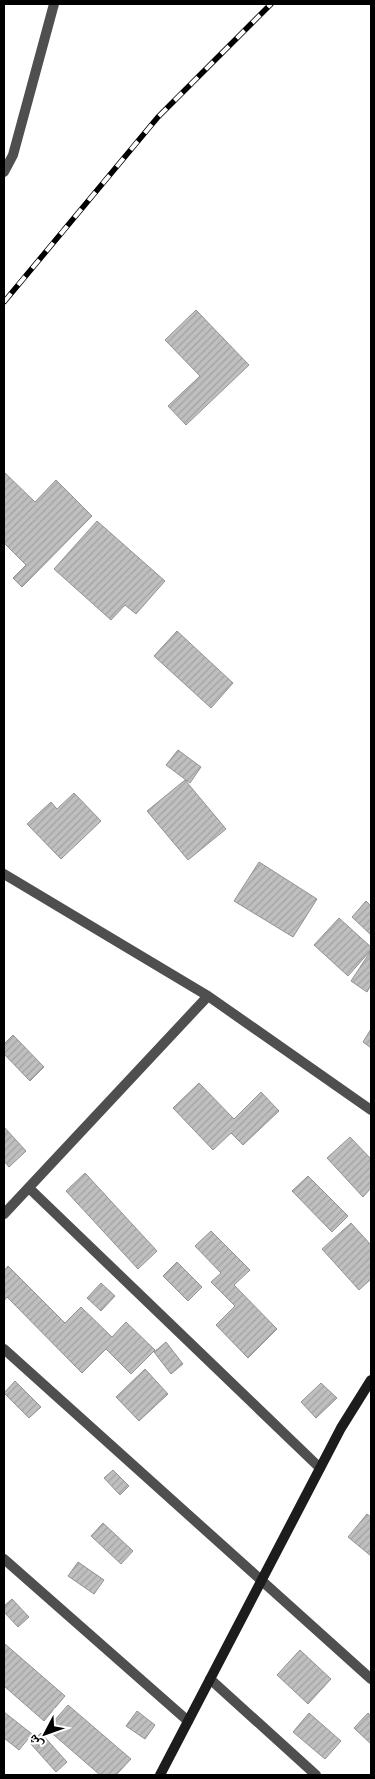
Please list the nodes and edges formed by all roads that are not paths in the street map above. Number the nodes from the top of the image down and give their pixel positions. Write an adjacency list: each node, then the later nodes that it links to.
1 (54, 4): 2 (street)
2 (4, 172)
3 (4, 874): 4 (street)
4 (208, 996): 5 (street); 6 (street)
5 (371, 1110)
6 (29, 1188): 7 (street); 10 (street)
7 (4, 1214)
8 (4, 1349): 12 (street)
9 (371, 1380): 10 (street)
10 (320, 1468): 12 (street)
11 (4, 1559): 15 (street)
12 (262, 1580): 13 (street); 14 (street)
13 (210, 1679): 15 (street); 17 (street)
14 (371, 1679)
15 (188, 1721): 16 (street)
16 (160, 1775)
17 (316, 1775)

